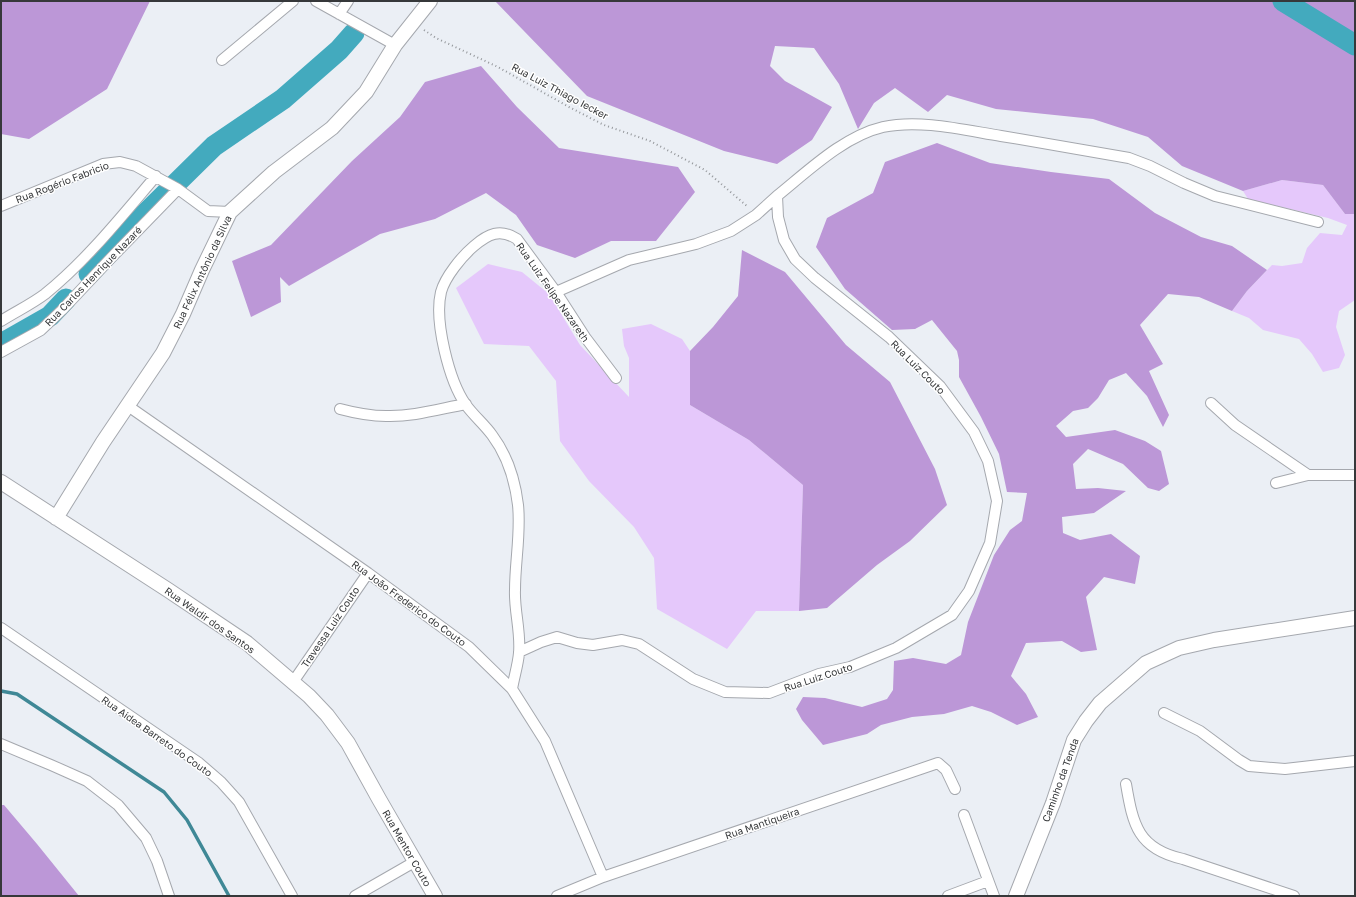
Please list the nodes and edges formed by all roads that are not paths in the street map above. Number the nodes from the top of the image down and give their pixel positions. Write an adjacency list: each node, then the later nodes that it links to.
1 (292, 1): 7 (street)
2 (316, 1): 5 (street)
3 (348, 1): 5 (street)
4 (430, 1): 6 (street, Rua Félix Antônio da Silva)
5 (339, 14): 6 (street)
6 (395, 45): 12 (street, Rua Félix Antônio da Silva)
7 (222, 60)
8 (156, 176): 9 (street, Rua Rogério Fabricio); 11 (street, Rua Rogério Fabricio); 15 (street, Rua Carlos Henrique Nazaré)
9 (178, 189): 12 (street, Rua Rogério Fabricio); 16 (street, Rua Carlos Henrique Nazaré)
10 (777, 196): 13 (street); 14 (street); 30 (street, Rua Luiz Couto)
11 (1, 206)
12 (230, 212): 20 (street, Rua Félix Antônio da Silva)
13 (1318, 222)
14 (556, 292): 17 (street, Rua Luiz Felipe Nazareth); 19 (street, Rua Luiz Felipe Nazareth)
15 (1, 321)
16 (1, 352)
17 (616, 378)
18 (1211, 403): 22 (street)
19 (466, 404): 21 (street); 30 (street, Rua Luiz Felipe Nazareth)
20 (128, 406): 26 (street, Rua Félix Antônio da Silva); 27 (street, Rua João Frederico do Couto)
21 (340, 409)
22 (1308, 475): 23 (street); 25 (street)
23 (1355, 475)
24 (1, 482): 26 (street, Rua Waldir dos Santos)
25 (1276, 482)
26 (56, 518): 31 (street, Rua Waldir dos Santos)
27 (368, 573): 31 (street, Travessa Luiz Couto); 32 (street, Rua João Frederico do Couto)
28 (1355, 618): 50 (street, Caminho da Tenda)
29 (1, 628): 44 (street, Rua Aidea Barreto do Couto)
30 (519, 652): 32 (street, Rua Luiz Felipe Nazareth)
31 (293, 682): 38 (street, Rua Waldir dos Santos)
32 (512, 688): 41 (street, Rua João Frederico do Couto)
33 (1164, 713): 35 (street)
34 (1, 744): 43 (street)
35 (1355, 761)
36 (1126, 784): 51 (street)
37 (955, 789): 41 (street, Rua Mantiqueira)
38 (379, 799): 40 (street, Rua Mentor Couto)
39 (964, 815): 42 (street)
40 (416, 861): 45 (street); 46 (street, Rua Mentor Couto)
41 (603, 876): 47 (street, Rua Mantiqueira)
42 (988, 881): 48 (street); 49 (street)
43 (169, 896)
44 (292, 896)
45 (355, 896)
46 (435, 896)
47 (556, 896)
48 (948, 896)
49 (994, 896)
50 (1016, 896)
51 (1294, 896)

